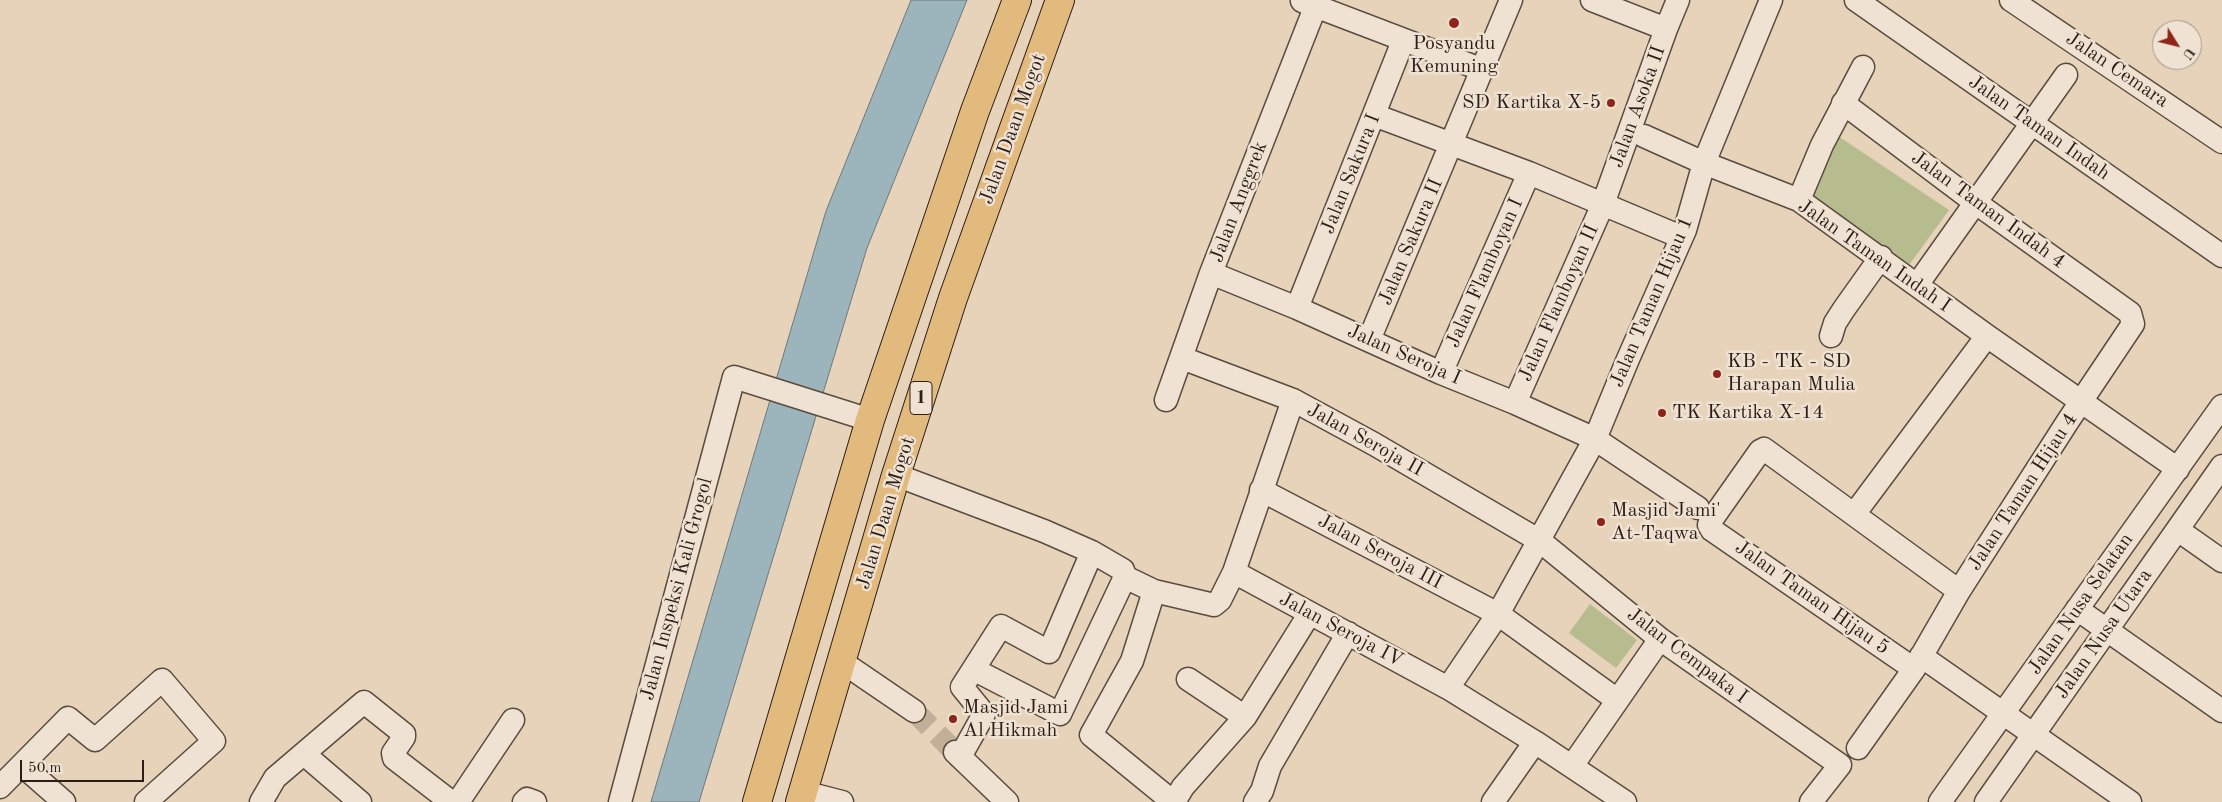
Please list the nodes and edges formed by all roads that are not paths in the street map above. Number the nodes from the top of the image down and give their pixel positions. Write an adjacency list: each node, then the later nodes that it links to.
1 (1017, 0): 43 (highway, Jalan Daan Mogot / 1)
2 (1060, 0): 47 (highway, Jalan Daan Mogot / 1)
3 (1511, 0): 13 (street, Jalan Sakura II)
4 (1678, 0): 10 (street)
5 (1771, 0): 21 (street)
6 (1856, 0): 17 (street, Jalan Taman Indah)
7 (2011, 0): 19 (street, Jalan Cemara)
8 (1596, 1): 10 (street, Jalan Asoka II)
9 (1311, 2): 11 (street); 29 (street, Jalan Anggrek)
10 (1666, 29): 25 (street, Jalan Asoka II)
11 (1403, 41): 13 (street); 16 (street, Jalan Sakura I)
12 (1863, 67): 15 (street)
13 (1483, 70): 20 (street, Jalan Sakura II)
14 (2066, 75): 17 (street)
15 (1843, 103): 23 (street); 24 (street, Jalan Taman Indah 4)
16 (1374, 116): 20 (street); 31 (street, Jalan Sakura I)
17 (2032, 124): 24 (street); 27 (street, Jalan Taman Indah)
18 (1644, 136): 21 (street, Jalan Taman Indah I)
19 (2222, 142)
20 (1452, 145): 22 (street); 35 (street, Jalan Sakura II)
21 (1704, 163): 23 (street, Jalan Taman Indah I); 26 (street, Jalan Taman Hijau 1)
22 (1530, 173): 25 (street); 37 (street, Jalan Flamboyan I)
23 (1799, 200): 28 (street, Jalan Taman Indah I)
24 (1976, 202): 30 (street); 32 (street, Jalan Taman Indah 4)
25 (1602, 204): 26 (street); 41 (street, Jalan Flamboyan II)
26 (1681, 237): 44 (street, Jalan Taman Hijau 1)
27 (2222, 256)
28 (1880, 257): 30 (street, Jalan Taman Indah I); 33 (street)
29 (1211, 274): 31 (street, Jalan Seroja I); 36 (street, Jalan Anggrek)
30 (1917, 285): 34 (street, Jalan Taman Indah I)
31 (1297, 308): 35 (street, Jalan Seroja I)
32 (2133, 317): 40 (street, Jalan Taman Hijau 4)
33 (1831, 336)
34 (1986, 336): 40 (street, Jalan Taman Indah I); 50 (street)
35 (1369, 340): 37 (street, Jalan Seroja I)
36 (1182, 358): 38 (street, Jalan Anggrek); 39 (street, Jalan Seroja II)
37 (1440, 373): 41 (street, Jalan Seroja I)
38 (1166, 400)
39 (1293, 400): 48 (street); 52 (street, Jalan Seroja II)
40 (2082, 400): 46 (street, Jalan Taman Indah I); 57 (street, Jalan Taman Hijau 4)
41 (1515, 403): 44 (street, Jalan Seroja I)
42 (2222, 406): 46 (street, Jalan Nusa Selatan)
43 (865, 418): 92 (street, Jalan Inspeksi Kali Grogol); 93 (highway, Jalan Daan Mogot / 1)
44 (1595, 439): 49 (street, Jalan Seroja I); 52 (street, Jalan Taman Hijau 1)
45 (2222, 466): 51 (street, Jalan Nusa Utara)
46 (2178, 468): 59 (street, Jalan Nusa Selatan)
47 (896, 474): 53 (street); 65 (highway, Jalan Daan Mogot / 1)
48 (1260, 490): 55 (street); 61 (street, Jalan Seroja III)
49 (1698, 508)
50 (1855, 513): 57 (street); 66 (street, Jalan Taman Hijau 5)
51 (2178, 530): 54 (street); 62 (street, Jalan Nusa Utara)
52 (1540, 541): 61 (street, Jalan Taman Hijau 1); 64 (street, Jalan Cempaka I)
53 (1092, 552): 56 (street); 67 (street)
54 (2222, 561)
55 (1234, 572): 58 (street); 60 (street, Jalan Seroja IV)
56 (1125, 577): 58 (street); 67 (street)
57 (1960, 590): 66 (street, Jalan Taman Hijau 4)
58 (1154, 591): 96 (street)
59 (2077, 609): 62 (street); 73 (street, Jalan Nusa Selatan)
60 (1310, 613): 63 (street, Jalan Seroja IV); 74 (street)
61 (1498, 614): 69 (street, Jalan Taman Hijau 1); 70 (street, Jalan Seroja III)
62 (2107, 630): 72 (street); 76 (street, Jalan Nusa Utara)
63 (1348, 633): 69 (street, Jalan Seroja IV); 97 (street)
64 (1660, 639): 70 (street); 100 (street, Jalan Cempaka I)
65 (842, 662): 71 (street); 83 (highway, Jalan Daan Mogot / 1)
66 (1918, 662): 73 (street, Jalan Taman Hijau 5); 78 (street, Jalan Taman Hijau 4)
67 (974, 670): 95 (street)
68 (1188, 679): 74 (street)
69 (1448, 688): 77 (street, Jalan Seroja IV)
70 (1617, 700): 81 (street)
71 (914, 711)
72 (2222, 711)
73 (2003, 714): 76 (street, Jalan Taman Hijau 5); 101 (street, Jalan Nusa Selatan)
74 (1244, 717): 96 (street)
75 (514, 720): 89 (street)
76 (2034, 735): 102 (street, Jalan Nusa Utara); 103 (street, Jalan Taman Hijau 5)
77 (1535, 742): 81 (street, Jalan Seroja IV); 98 (street)
78 (1858, 748)
79 (304, 754): 86 (street); 87 (street); 88 (street)
80 (23, 766): 82 (street); 84 (street); 85 (street)
81 (1572, 766): 99 (street, Jalan Seroja IV)
82 (0, 787)
83 (801, 797): 94 (street)
84 (64, 802)
85 (146, 802)
86 (261, 802)
87 (360, 802)
88 (451, 802)
89 (458, 802)
90 (524, 802): 91 (street)
91 (535, 802)
92 (620, 802)
93 (757, 802)
94 (842, 802)
95 (1007, 802)
96 (1174, 802)
97 (1255, 802)
98 (1493, 802)
99 (1625, 802)
100 (1812, 802)
101 (1940, 802)
102 (1986, 802)
103 (2130, 802)

